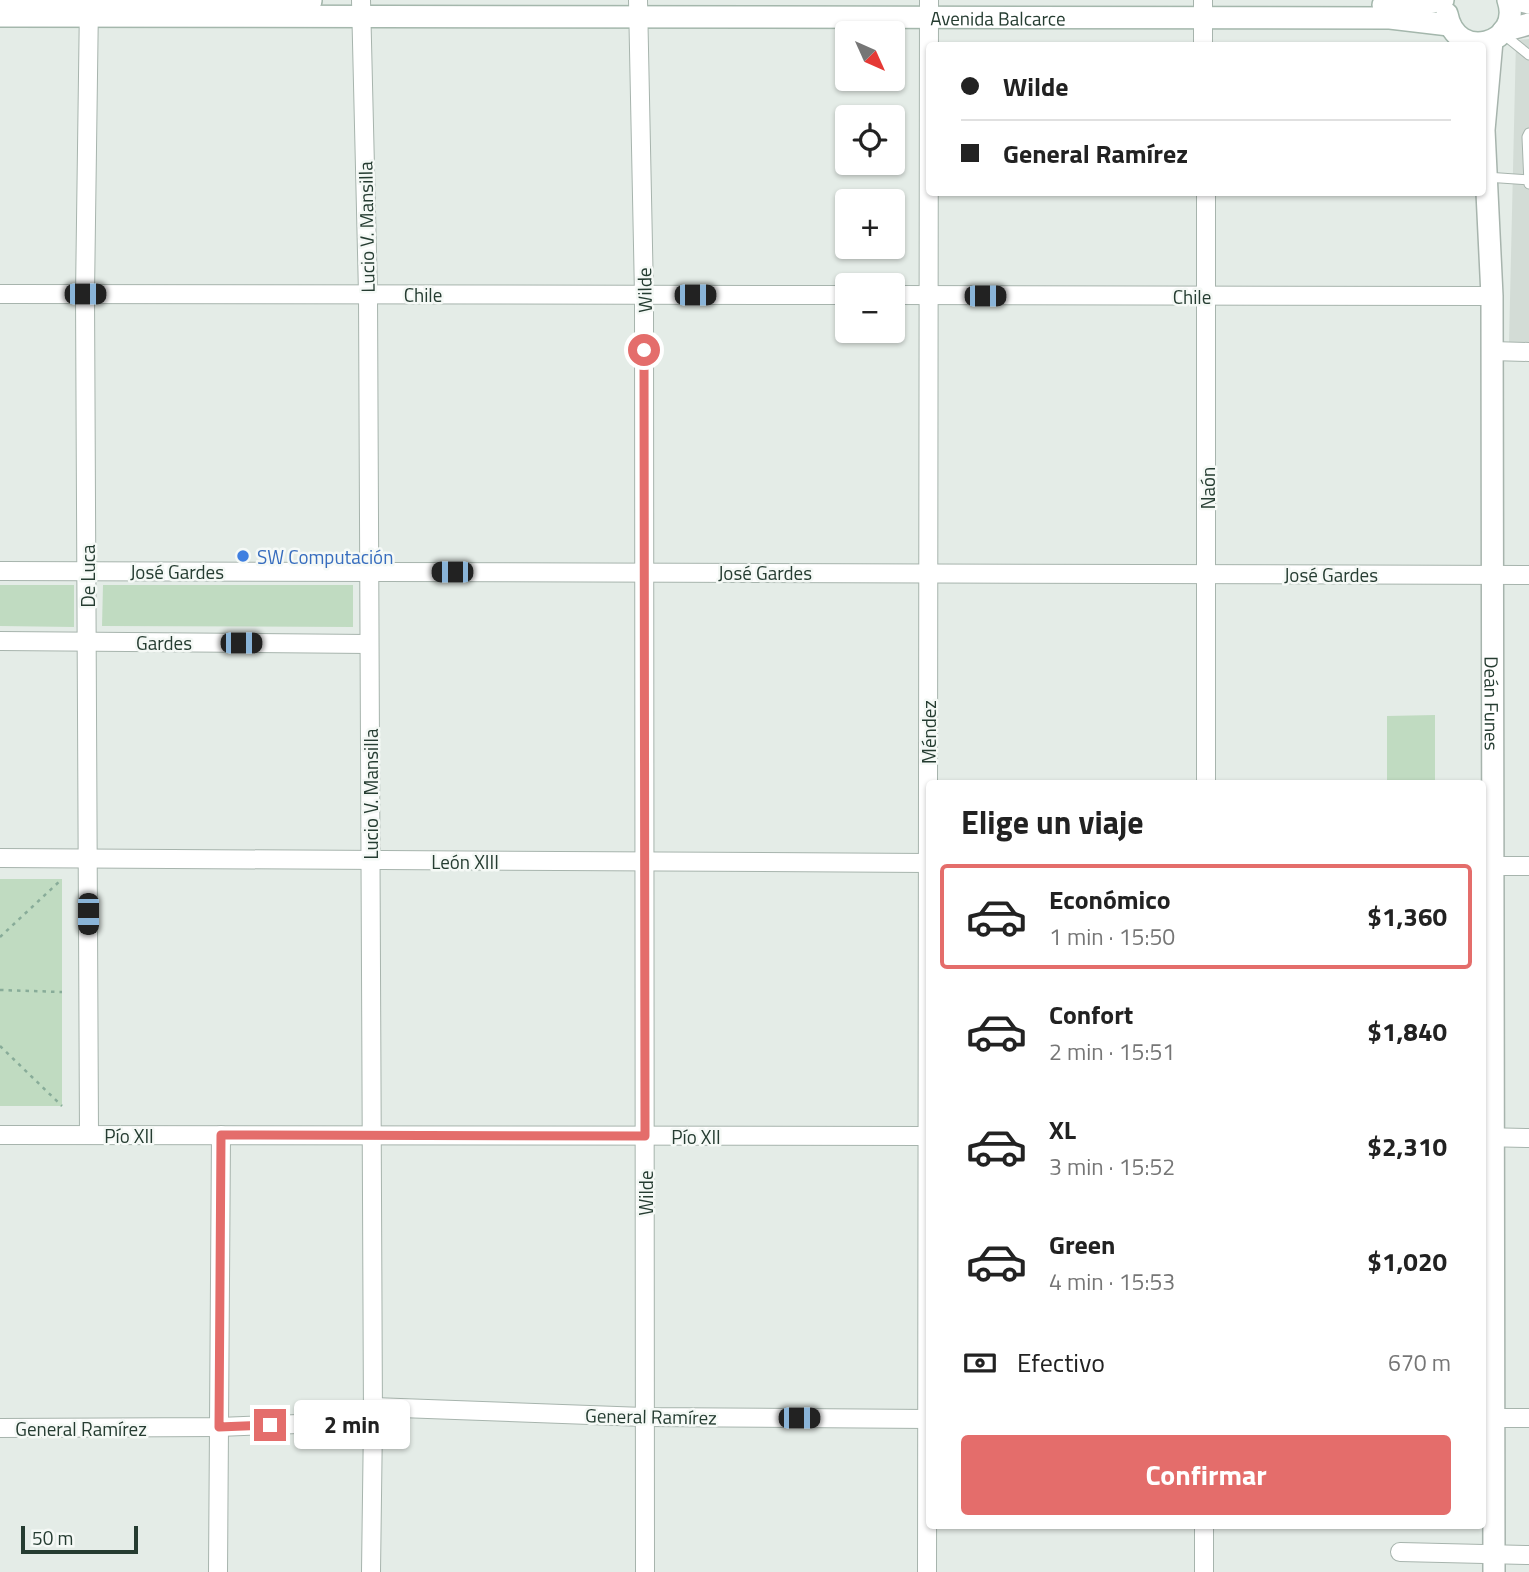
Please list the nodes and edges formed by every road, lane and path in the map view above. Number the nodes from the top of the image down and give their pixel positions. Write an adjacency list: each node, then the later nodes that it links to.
1 (1443, 0): 11 (main road, Avenida Balcarce)
2 (1449, 0): 15 (main road)
3 (1508, 0): 14 (main road, Deán Funes)
4 (1517, 0): 6 (main road)
5 (0, 1): 7 (main road, Avenida Balcarce)
6 (1529, 3)
7 (89, 6): 8 (main road, Avenida Balcarce); 12 (main road, Avenida Balcarce); 27 (street, De Luca)
8 (361, 6): 9 (main road, Avenida Balcarce); 28 (street, Lucio V. Mansilla)
9 (638, 6): 10 (main road, Avenida Balcarce); 29 (street, Wilde)
10 (929, 7): 11 (main road, Avenida Balcarce); 16 (street, Méndez)
11 (1203, 7): 15 (main road, Avenida Balcarce); 17 (street)
12 (0, 16)
13 (1529, 24): 14 (main road, Avenida Balcarce)
14 (1499, 35): 18 (main road, Avenida Balcarce); 19 (lane); 20 (main road, Deán Funes)
15 (1459, 37)
16 (929, 42)
17 (1203, 42)
18 (1475, 42)
19 (1529, 55)
20 (1486, 110)
21 (1529, 133): 23 (lane)
22 (1486, 177): 23 (lane); 34 (main road, Deán Funes)
23 (1529, 181)
24 (929, 196): 32 (street, Méndez)
25 (1206, 196): 33 (street, Naón)
26 (0, 294): 27 (street, Chile)
27 (85, 294): 28 (street, Chile); 38 (street, De Luca)
28 (368, 294): 29 (street, Chile); 39 (street, Lucio V. Mansilla)
29 (644, 295): 30 (street, Chile); 40 (street, Wilde)
30 (835, 295)
31 (905, 295): 32 (street, Chile)
32 (929, 295): 33 (street, Chile); 41 (street, Méndez)
33 (1207, 296): 34 (street, Chile); 42 (street, Naón)
34 (1492, 296): 35 (main road, Deán Funes)
35 (1492, 351): 36 (street); 43 (main road, Deán Funes)
36 (1529, 352)
37 (0, 570): 38 (street, José Gardes)
38 (87, 571): 39 (street, José Gardes); 46 (street, De Luca)
39 (369, 572): 40 (street, José Gardes); 47 (street, Lucio V. Mansilla)
40 (644, 572): 41 (street, José Gardes); 53 (street, Wilde)
41 (928, 573): 42 (street, José Gardes); 48 (street, Méndez)
42 (1207, 573): 43 (street, José Gardes); 49 (street, Naón)
43 (1492, 574): 44 (street, José Gardes); 55 (main road, Deán Funes)
44 (1529, 575)
45 (0, 641): 46 (street, Gardes)
46 (87, 642): 47 (street, Gardes); 51 (street, De Luca)
47 (369, 644): 52 (street, Lucio V. Mansilla)
48 (928, 780)
49 (1206, 780)
50 (0, 858): 51 (street, León XIII)
51 (88, 859): 52 (street, León XIII); 64 (street, De Luca)
52 (370, 860): 53 (street, León XIII); 66 (street, Lucio V. Mansilla)
53 (645, 862): 54 (street, León XIII); 67 (street, Wilde)
54 (926, 863)
55 (1487, 866): 56 (street); 69 (main road, Deán Funes)
56 (1529, 866)
57 (62, 879): 58 (path)
58 (0, 937)
59 (0, 990): 60 (path)
60 (62, 992)
61 (0, 1046): 62 (path)
62 (62, 1106)
63 (0, 1135): 64 (street, Pío XII)
64 (89, 1135): 65 (street, Pío XII)
65 (221, 1135): 66 (street, Pío XII); 76 (street)
66 (372, 1136): 67 (street, Pío XII); 71 (street, Lucio V. Mansilla)
67 (645, 1136): 68 (street, Pío XII); 72 (street, Wilde)
68 (926, 1136)
69 (1487, 1138): 70 (street); 73 (main road, Deán Funes)
70 (1529, 1138)
71 (373, 1414): 72 (street, General Ramírez); 76 (street, General Ramírez); 84 (street, Lucio V. Mansilla)
72 (645, 1417): 75 (street, General Ramírez); 85 (street, Wilde)
73 (1488, 1418): 74 (street); 82 (main road, Deán Funes)
74 (1529, 1418)
75 (926, 1419)
76 (219, 1427): 77 (street, General Ramírez); 83 (street)
77 (0, 1428)
78 (928, 1529): 86 (street, Méndez)
79 (1204, 1529): 87 (street)
80 (1400, 1552): 82 (street)
81 (1529, 1555): 82 (street)
82 (1494, 1563)
83 (218, 1572)
84 (371, 1572)
85 (645, 1572)
86 (927, 1572)
87 (1204, 1572)

